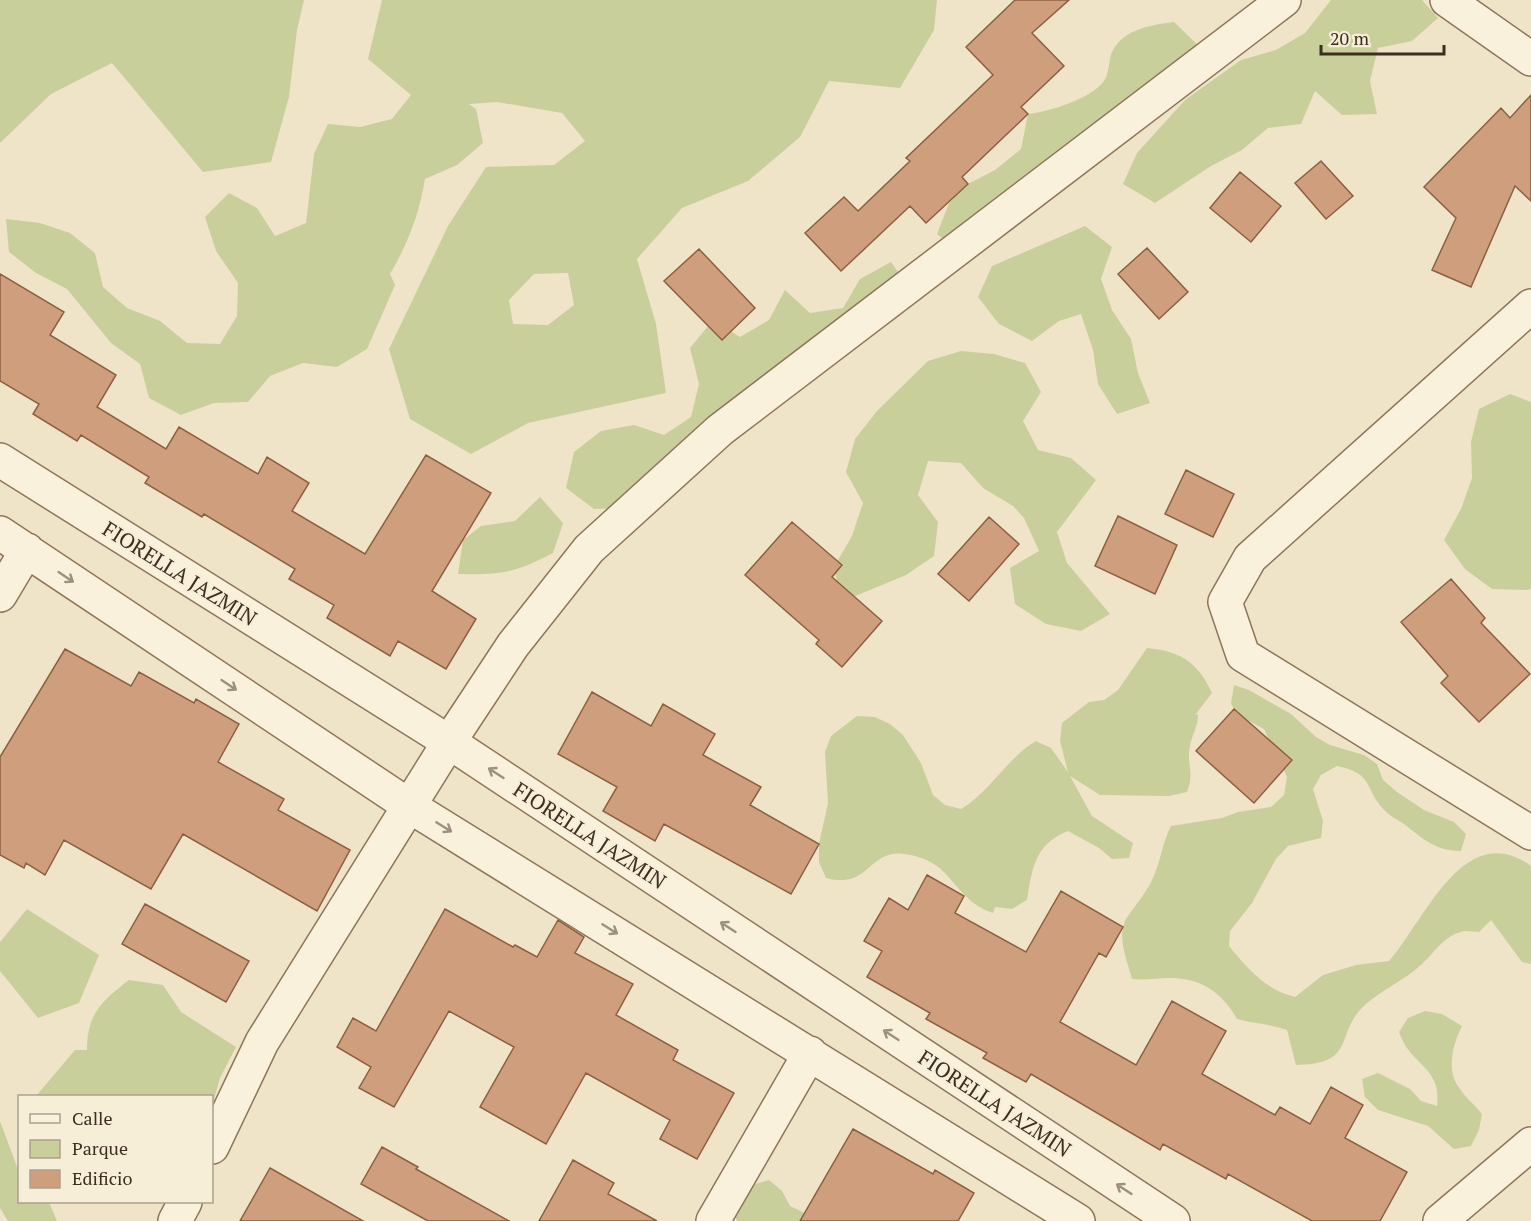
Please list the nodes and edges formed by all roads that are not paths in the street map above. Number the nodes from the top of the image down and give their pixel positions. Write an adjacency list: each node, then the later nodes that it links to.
1 (1284, 0): 9 (street)
2 (1447, 0): 3 (street)
3 (1531, 59)
4 (1531, 306): 11 (street)
5 (0, 460): 9 (street, FIORELLA JAZMIN)
6 (0, 533): 7 (street)
7 (27, 550): 8 (street); 10 (street, one-way to 10)
8 (0, 595)
9 (449, 742): 10 (street); 19 (street, FIORELLA JAZMIN, one-way to 9)
10 (411, 807): 12 (street, one-way to 12); 14 (street)
11 (1531, 833)
12 (810, 1053): 17 (street); 18 (street)
13 (1531, 1144): 20 (street)
14 (213, 1145)
15 (184, 1203): 16 (street)
16 (175, 1221)
17 (713, 1221)
18 (1078, 1221)
19 (1173, 1221)
20 (1440, 1221)

